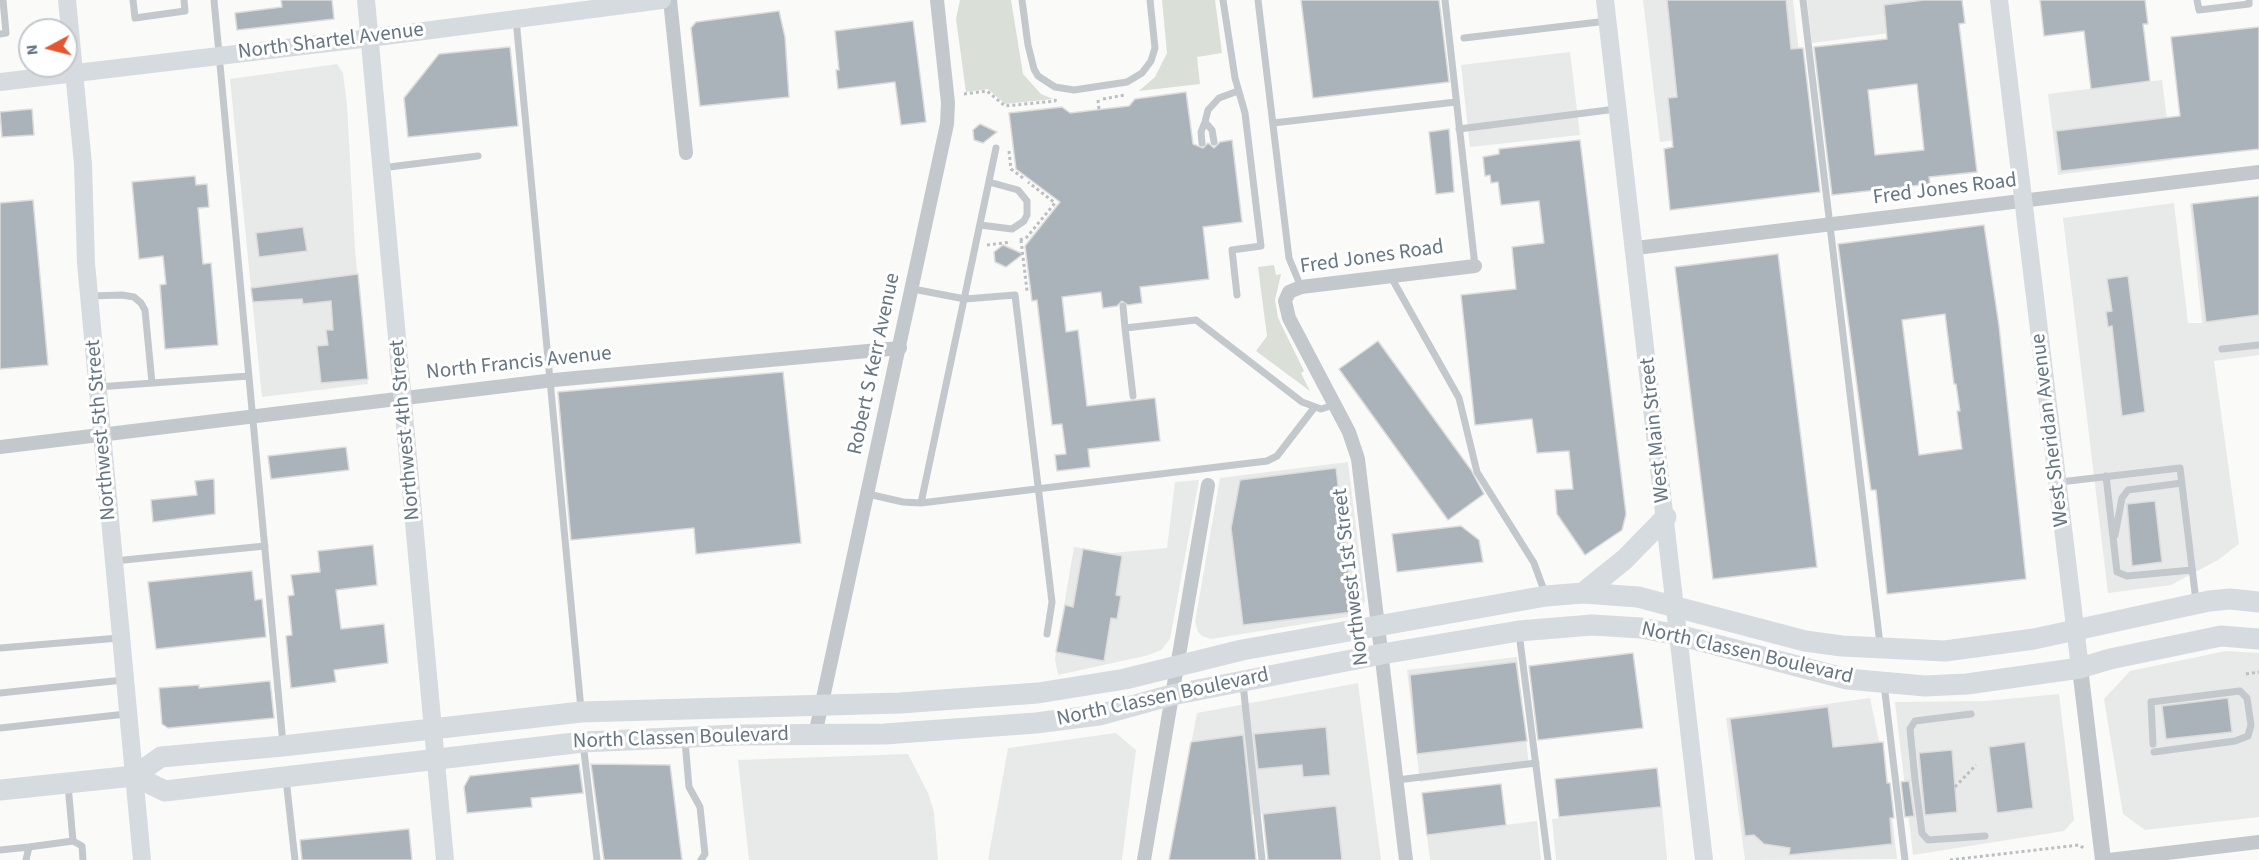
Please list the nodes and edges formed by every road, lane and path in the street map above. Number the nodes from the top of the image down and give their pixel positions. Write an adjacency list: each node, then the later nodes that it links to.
1 (3, 0): 23 (lane)
2 (67, 0): 20 (main road, Northwest 5th Street)
3 (133, 0): 4 (lane)
4 (184, 0)
5 (214, 0): 26 (lane)
6 (366, 0): 24 (main road, Northwest 4th Street)
7 (662, 0): 21 (main road, North Shartel Avenue)
8 (670, 0): 48 (street)
9 (937, 0): 60 (street, Robert S Kerr Avenue)
10 (1022, 0): 11 (lane)
11 (1150, 0)
12 (1223, 0): 32 (lane)
13 (1258, 0): 43 (lane)
14 (1445, 0): 39 (lane)
15 (1605, 0): 22 (main road, West Main Street)
16 (1803, 0): 55 (lane)
17 (1999, 0): 53 (main road, West Sheridan Avenue)
18 (2197, 0): 19 (lane)
19 (2249, 0)
20 (69, 18)
21 (516, 18): 24 (main road, North Shartel Avenue); 71 (lane)
22 (1608, 21): 25 (lane); 40 (main road, West Main Street)
23 (0, 34)
24 (370, 38): 26 (main road, North Shartel Avenue); 50 (main road, Northwest 4th Street)
25 (1464, 38)
26 (219, 56): 27 (main road, North Shartel Avenue); 70 (lane)
27 (78, 73)
28 (33, 78): 30 (main road, North Shartel Avenue)
29 (74, 78): 62 (main road, Northwest 5th Street)
30 (0, 82)
31 (1130, 91): 37 (path)
32 (1238, 91): 42 (lane); 61 (lane)
33 (964, 94): 35 (path)
34 (1049, 95): 35 (path)
35 (1056, 98): 36 (path)
36 (1063, 99)
37 (1098, 100): 38 (path); 41 (path)
38 (1090, 101)
39 (1456, 102): 43 (lane); 44 (lane)
40 (1618, 109): 44 (lane); 56 (main road, West Main Street)
41 (1099, 110)
42 (1205, 123): 45 (lane); 46 (lane)
43 (1273, 123): 59 (lane)
44 (1460, 129): 57 (lane)
45 (1214, 142)
46 (1202, 144)
47 (996, 148): 52 (lane)
48 (686, 153)
49 (478, 156): 50 (lane)
50 (381, 168): 75 (main road, Northwest 4th Street)
51 (2259, 172): 53 (street, Fred Jones Road)
52 (989, 182): 54 (lane); 54 (lane)
53 (2024, 201): 55 (street, Fred Jones Road); 82 (main road, West Sheridan Avenue)
54 (980, 225): 63 (lane)
55 (1829, 225): 56 (street, Fred Jones Road); 106 (lane)
56 (1636, 248): 88 (main road, West Main Street)
57 (1475, 266): 58 (street, Fred Jones Road)
58 (1391, 276): 59 (street, Fred Jones Road); 94 (lane)
59 (1301, 287): 64 (street, Fred Jones Road)
60 (913, 289): 63 (lane); 68 (street, Robert S Kerr Avenue)
61 (1237, 295)
62 (89, 296): 72 (lane); 73 (main road, Northwest 5th Street)
63 (965, 299): 85 (lane); 87 (lane)
64 (1285, 305): 76 (street, Northwest 1st Street)
65 (1123, 306): 66 (lane)
66 (1125, 328): 74 (lane); 77 (lane)
67 (2259, 345): 69 (lane)
68 (900, 348): 71 (street, North Francis Avenue); 86 (street, Robert S Kerr Avenue)
69 (2222, 349)
70 (249, 376): 72 (lane); 78 (lane)
71 (549, 381): 75 (street, North Francis Avenue); 118 (lane)
72 (152, 383): 73 (lane)
73 (98, 387): 79 (main road, Northwest 5th Street)
74 (1133, 396)
75 (403, 398): 78 (street, North Francis Avenue); 122 (main road, Northwest 4th Street)
76 (1334, 405): 77 (lane); 98 (street, Northwest 1st Street)
77 (1314, 408): 85 (lane)
78 (253, 416): 79 (street, North Francis Avenue); 90 (lane)
79 (102, 434): 80 (street, North Francis Avenue); 91 (main road, Northwest 5th Street)
80 (0, 447)
81 (2106, 476): 82 (lane); 83 (lane); 89 (lane)
82 (2057, 482): 100 (main road, West Sheridan Avenue)
83 (2182, 483): 89 (lane); 92 (lane)
84 (1208, 485): 108 (street)
85 (1038, 489): 87 (lane); 101 (lane)
86 (868, 494): 87 (lane); 117 (street, Robert S Kerr Avenue)
87 (921, 502)
88 (1666, 517): 93 (main road); 97 (main road, West Main Street)
89 (2114, 543): 92 (lane)
90 (265, 546): 91 (lane); 126 (lane)
91 (114, 561): 103 (main road, Northwest 5th Street)
92 (2192, 570): 96 (lane)
93 (1583, 593): 94 (main road, North Classen Boulevard); 97 (main road, North Classen Boulevard)
94 (1546, 596): 98 (main road, North Classen Boulevard)
95 (2259, 602): 96 (main road, North Classen Boulevard)
96 (2197, 604): 100 (main road, North Classen Boulevard)
97 (1674, 605): 102 (main road, West Main Street); 106 (main road, North Classen Boulevard)
98 (1378, 625): 107 (street, Northwest 1st Street); 108 (main road, North Classen Boulevard)
99 (1519, 631): 102 (main road, North Classen Boulevard); 107 (main road, North Classen Boulevard); 129 (lane)
100 (2075, 631): 106 (main road, North Classen Boulevard); 109 (main road, West Sheridan Avenue)
101 (1047, 634)
102 (1678, 635): 114 (main road, North Classen Boulevard); 154 (main road, West Main Street)
103 (122, 638): 105 (lane); 112 (main road, Northwest 5th Street)
104 (2259, 639): 109 (main road, North Classen Boulevard)
105 (0, 648)
106 (1881, 649)
107 (1382, 654): 113 (main road, North Classen Boulevard); 133 (street, Northwest 1st Street)
108 (1178, 664): 116 (street); 117 (main road, North Classen Boulevard)
109 (2079, 668): 114 (main road, North Classen Boulevard); 157 (street, West Sheridan Avenue)
110 (2259, 672): 111 (path)
111 (2246, 674)
112 (126, 680): 115 (lane); 119 (main road, Northwest 5th Street)
113 (1242, 681): 116 (main road, North Classen Boulevard); 151 (lane)
114 (1884, 683): 155 (lane)
115 (0, 693)
116 (1172, 695): 123 (main road, North Classen Boulevard); 150 (street)
117 (822, 705): 118 (main road, North Classen Boulevard); 123 (street, Robert S Kerr Avenue)
118 (581, 712): 122 (main road, North Classen Boulevard)
119 (129, 714): 121 (lane); 131 (main road, Northwest 5th Street)
120 (1971, 714): 137 (lane)
121 (0, 728)
122 (433, 728): 126 (main road, North Classen Boulevard); 128 (main road, Northwest 4th Street)
123 (815, 735): 124 (main road, North Classen Boulevard)
124 (684, 738): 125 (main road, North Classen Boulevard); 149 (lane)
125 (583, 742): 128 (main road, North Classen Boulevard); 148 (lane)
126 (283, 746): 131 (main road, North Classen Boulevard)
127 (2153, 748): 127 (lane)
128 (436, 758): 132 (main road, North Classen Boulevard); 147 (main road, Northwest 4th Street)
129 (1536, 763): 133 (lane); 153 (lane)
130 (1976, 765): 135 (path)
131 (134, 776): 132 (main road, North Classen Boulevard); 134 (main road, North Classen Boulevard); 145 (main road, Northwest 5th Street)
132 (286, 777): 146 (lane)
133 (1396, 780): 152 (street, Northwest 1st Street)
134 (68, 783): 136 (main road, North Classen Boulevard); 138 (lane)
135 (1955, 787)
136 (0, 790)
137 (1985, 836)
138 (73, 841): 140 (lane); 144 (lane)
139 (2259, 842): 158 (street)
140 (29, 847): 141 (lane); 143 (lane)
141 (0, 850)
142 (2087, 850): 156 (path)
143 (26, 860)
144 (83, 860)
145 (142, 860)
146 (295, 860)
147 (445, 860)
148 (597, 860)
149 (701, 860)
150 (1144, 860)
151 (1262, 860)
152 (1406, 860)
153 (1548, 860)
154 (1704, 860)
155 (1905, 860)
156 (1950, 860)
157 (2103, 860)
158 (2109, 860)

